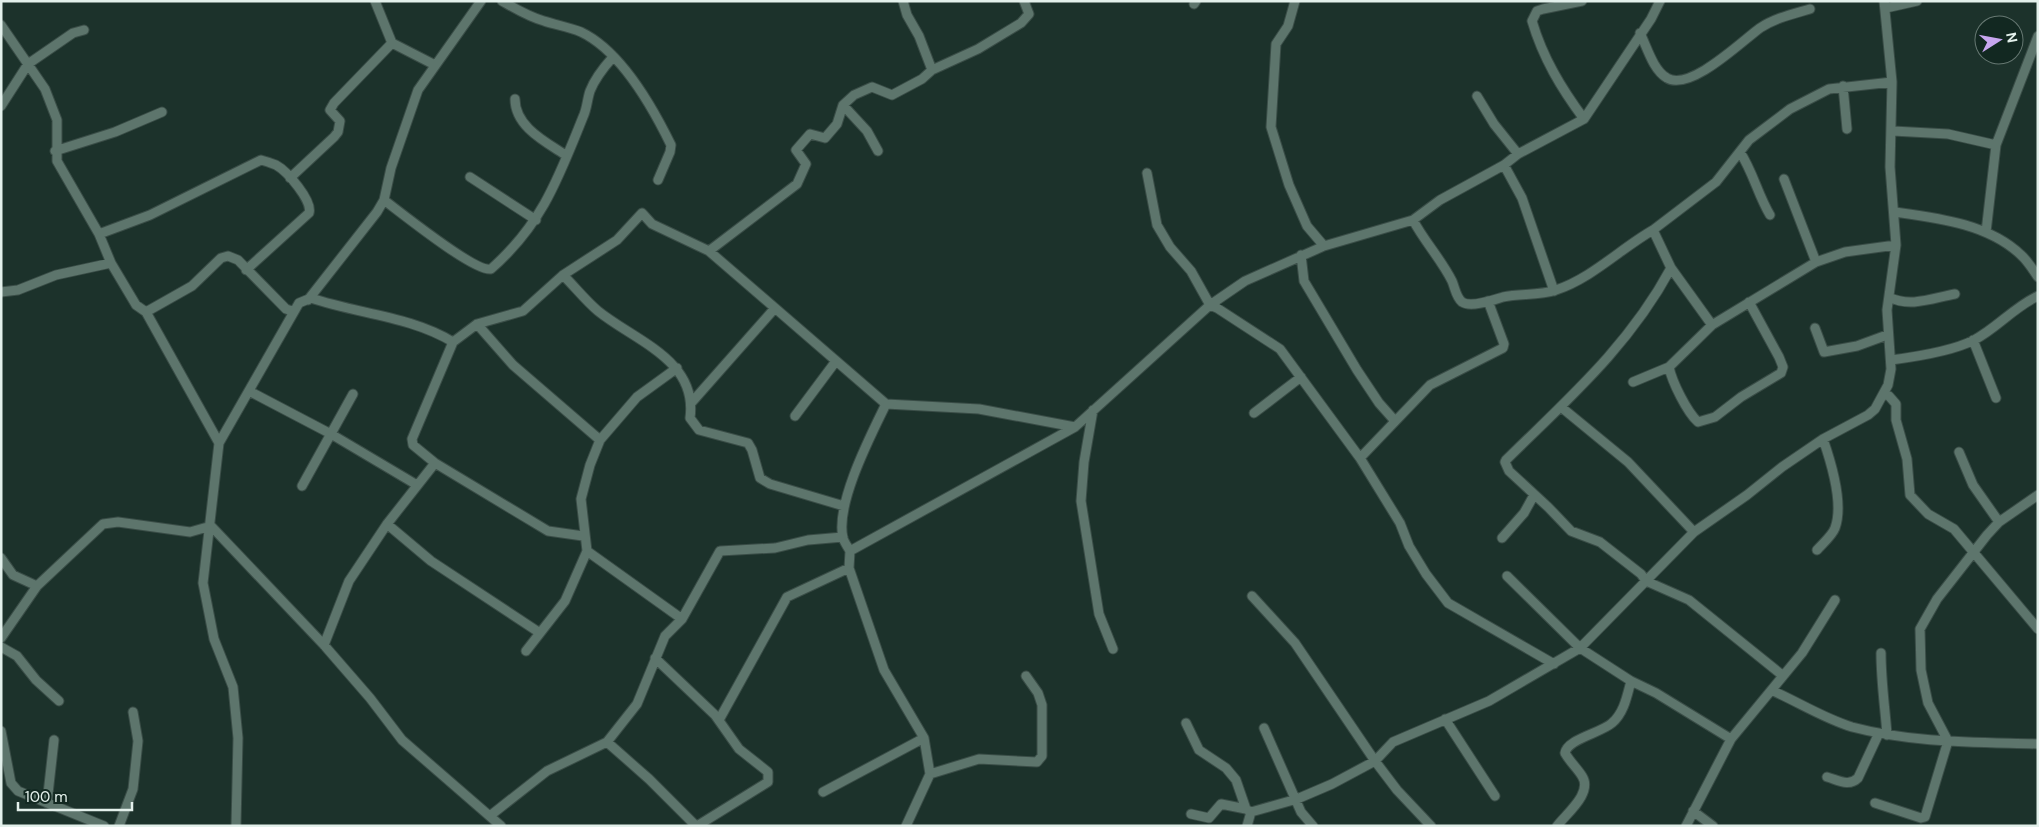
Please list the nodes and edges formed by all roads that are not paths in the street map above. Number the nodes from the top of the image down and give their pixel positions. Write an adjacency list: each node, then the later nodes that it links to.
1 (375, 1): 16 (street)
2 (482, 1): 19 (street)
3 (502, 1): 17 (street)
4 (904, 1): 20 (street)
5 (1024, 1): 20 (street)
6 (1295, 1): 52 (street)
7 (1582, 1): 28 (street)
8 (1660, 1): 14 (street)
9 (1917, 1): 10 (street)
10 (1885, 5): 21 (street)
11 (1810, 9): 14 (street)
12 (1, 25): 18 (street)
13 (84, 30): 18 (street)
14 (1640, 33): 28 (street)
15 (2038, 36): 31 (street)
16 (392, 44): 19 (street); 40 (street)
17 (613, 57): 36 (street); 42 (street)
18 (28, 64): 26 (street); 32 (street)
19 (435, 65): 43 (street)
20 (932, 70): 25 (street)
21 (1892, 82): 22 (street); 30 (street)
22 (1843, 86): 29 (street); 34 (street)
23 (1477, 96): 35 (street)
24 (515, 98): 36 (street)
25 (843, 105): 33 (street); 53 (street)
26 (1, 106)
27 (162, 112): 32 (street)
28 (1584, 119): 35 (street)
29 (1847, 129)
30 (1893, 131): 31 (street); 44 (street)
31 (1996, 146): 49 (street)
32 (55, 151): 50 (street)
33 (878, 151)
34 (1740, 152): 45 (street); 48 (street)
35 (1518, 154): 37 (street)
36 (567, 156): 46 (street)
37 (1504, 165): 47 (street); 61 (street)
38 (1147, 173): 69 (street)
39 (470, 177): 46 (street)
40 (290, 178): 50 (street); 58 (street)
41 (1784, 179): 55 (street)
42 (658, 180)
43 (384, 200): 46 (street); 66 (street)
44 (1895, 212): 49 (street); 51 (street)
45 (1770, 215)
46 (536, 220)
47 (1413, 220): 52 (street); 67 (street)
48 (1653, 230): 57 (street); 61 (street)
49 (1986, 232): 60 (street)
50 (99, 234): 56 (street)
51 (1896, 245): 55 (street); 65 (street)
52 (1324, 246): 54 (street)
53 (708, 251): 59 (street); 70 (street)
54 (1301, 255): 69 (street); 95 (street)
55 (1816, 262): 68 (street)
56 (111, 263): 62 (street); 72 (street)
57 (1671, 268): 74 (street); 91 (street)
58 (246, 270): 71 (street); 72 (street)
59 (563, 275): 73 (street); 82 (street)
60 (2038, 277)
61 (1554, 291): 67 (street)
62 (1, 292)
63 (1955, 294): 65 (street)
64 (2038, 296): 77 (street)
65 (1889, 297): 76 (street)
66 (308, 300): 71 (street); 78 (street)
67 (1488, 301): 95 (street)
68 (1749, 302): 74 (street); 81 (street)
69 (1210, 305): 83 (street); 92 (street)
70 (774, 308): 80 (street); 89 (street)
71 (292, 311): 85 (street)
72 (146, 312): 100 (street)
73 (477, 324): 78 (street); 99 (street)
74 (1712, 325): 81 (street)
75 (1815, 328): 76 (street)
76 (1887, 335): 79 (street)
77 (1973, 340): 79 (street); 88 (street)
78 (453, 342): 103 (street)
79 (1891, 360): 87 (street)
80 (836, 361): 90 (street); 94 (street)
81 (1668, 367): 84 (street)
82 (677, 368): 89 (street); 99 (street)
83 (1301, 377): 93 (street); 102 (street)
84 (1633, 382)
85 (249, 392): 97 (street); 100 (street)
86 (352, 394): 97 (street)
87 (1884, 394): 98 (street); 119 (street)
88 (1996, 398)
89 (692, 402): 108 (street)
90 (886, 404): 96 (street); 108 (street)
91 (1561, 407): 106 (street); 112 (street)
92 (1093, 410): 96 (street); 136 (street)
93 (1254, 413)
94 (795, 416)
95 (1395, 421): 102 (street)
96 (1075, 427): 118 (street)
97 (330, 434): 104 (street); 105 (street)
98 (1823, 439): 112 (street); 116 (street)
99 (600, 440): 113 (street)
100 (219, 443): 111 (street)
101 (1959, 452): 109 (street)
102 (1360, 458): 140 (street)
103 (435, 463): 104 (street); 113 (street)
104 (418, 485): 110 (street)
105 (302, 486)
106 (1534, 495): 115 (street); 123 (street)
107 (2038, 495): 109 (street)
108 (844, 506): 114 (street)
109 (1999, 522): 119 (street)
110 (387, 524): 131 (street); 133 (street)
111 (211, 526): 124 (street); 133 (street); 173 (street)
112 (1694, 532): 123 (street)
113 (583, 536): 117 (street)
114 (843, 537): 118 (street); 128 (street)
115 (1502, 538)
116 (1817, 550)
117 (586, 551): 128 (street); 131 (street)
118 (850, 551): 121 (street)
119 (1973, 552): 129 (street); 156 (street)
120 (1, 558): 124 (street)
121 (849, 568): 148 (street); 153 (street)
122 (1506, 576): 135 (street)
123 (1646, 581): 135 (street); 141 (street)
124 (37, 586): 132 (street)
125 (1252, 596): 159 (street)
126 (1835, 600): 141 (street)
127 (2038, 612): 129 (street)
128 (682, 619): 139 (street)
129 (2030, 620): 130 (street)
130 (2038, 628)
131 (540, 633): 137 (street)
132 (1, 638)
133 (324, 646): 170 (street)
134 (1, 647): 145 (street)
135 (1580, 648): 140 (street); 143 (street)
136 (1113, 649)
137 (526, 651)
138 (1881, 653): 152 (street)
139 (655, 658): 148 (street); 157 (street)
140 (1554, 664): 147 (street)
141 (1782, 675): 144 (street)
142 (1026, 676): 160 (street)
143 (1631, 681): 154 (street); 180 (street)
144 (1773, 691): 152 (street); 154 (street)
145 (59, 701)
146 (133, 712): 172 (street)
147 (1445, 719): 159 (street); 163 (street)
148 (719, 720): 175 (street)
149 (1186, 724): 167 (street)
150 (1264, 728): 164 (street)
151 (1, 731): 165 (street)
152 (1883, 734): 156 (street); 161 (street)
153 (924, 738): 160 (street); 162 (street)
154 (1731, 739): 168 (street)
155 (54, 740): 165 (street)
156 (1948, 741): 158 (street); 166 (street)
157 (607, 742): 170 (street); 175 (street)
158 (2038, 744)
159 (1375, 761): 164 (street); 179 (street)
160 (930, 774): 176 (street)
161 (1827, 777)
162 (823, 792)
163 (1495, 796)
164 (1297, 800): 167 (street); 178 (street)
165 (47, 803): 171 (street)
166 (1875, 803)
167 (1248, 810): 169 (street); 177 (street)
168 (1693, 811): 181 (street); 182 (street)
169 (1192, 814)
170 (491, 815): 174 (street)
171 (104, 826)
172 (118, 826)
173 (236, 826)
174 (501, 826)
175 (696, 826)
176 (906, 826)
177 (1247, 826)
178 (1313, 826)
179 (1430, 826)
180 (1557, 826)
181 (1686, 826)
182 (1713, 826)

